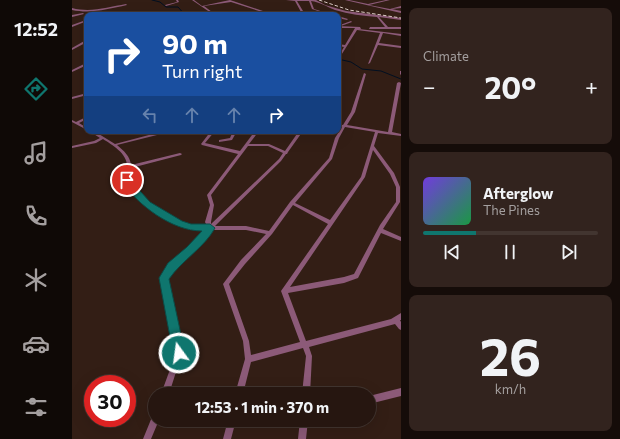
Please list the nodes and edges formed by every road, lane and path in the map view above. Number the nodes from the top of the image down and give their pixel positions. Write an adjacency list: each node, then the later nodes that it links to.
1 (72, 0): 11 (street)
2 (177, 0): 13 (street)
3 (193, 0): 15 (street)
4 (287, 0): 5 (street)
5 (295, 0): 9 (street); 23 (street)
6 (346, 0): 14 (street)
7 (390, 0): 14 (street)
8 (230, 1): 15 (street); 22 (street)
9 (310, 1): 10 (street); 24 (street)
10 (316, 1): 28 (street)
11 (86, 4)
12 (126, 5): 19 (street)
13 (166, 5)
14 (366, 5): 18 (street)
15 (203, 6): 21 (street)
16 (401, 6): 18 (street)
17 (72, 9): 19 (street)
18 (388, 10): 25 (street)
19 (94, 11): 20 (street)
20 (90, 12)
21 (211, 12)
22 (261, 12)
23 (301, 12)
24 (322, 12)
25 (401, 12)
26 (84, 13): 27 (street)
27 (72, 16)
28 (377, 16): 31 (street); 37 (street)
29 (341, 18): 30 (street)
30 (347, 19)
31 (401, 19)
32 (84, 22): 34 (street)
33 (351, 22): 36 (street)
34 (72, 26)
35 (341, 26): 37 (street)
36 (341, 26)
37 (387, 28): 38 (street)
38 (391, 28): 39 (street); 41 (street)
39 (401, 28)
40 (382, 32): 41 (street); 44 (street); 46 (street)
41 (389, 33): 42 (street)
42 (401, 35)
43 (84, 42): 48 (street)
44 (377, 44): 47 (street); 50 (street)
45 (341, 45): 46 (street)
46 (345, 46): 49 (street)
47 (401, 47)
48 (73, 48)
49 (341, 53)
50 (369, 63)
51 (84, 65): 52 (street)
52 (72, 71)
53 (365, 74): 60 (street)
54 (399, 83): 64 (street)
55 (84, 95): 56 (street)
56 (72, 98)
57 (84, 119): 58 (street)
58 (74, 122): 61 (street)
59 (341, 125): 60 (street)
60 (346, 126): 62 (street); 63 (street)
61 (84, 127)
62 (377, 131): 64 (street); 78 (street)
63 (341, 133)
64 (390, 133): 72 (street)
65 (96, 134): 73 (street)
66 (156, 134): 75 (street)
67 (211, 134): 79 (street)
68 (233, 134): 74 (street)
69 (254, 134): 76 (street)
70 (299, 134): 80 (street)
71 (340, 134): 83 (street)
72 (401, 135)
73 (103, 138): 75 (street); 77 (street)
74 (220, 141)
75 (114, 145): 82 (street)
76 (247, 145): 79 (street); 80 (street)
77 (72, 147)
78 (373, 147): 84 (street); 86 (street)
79 (241, 153): 85 (street)
80 (286, 153): 85 (street)
81 (180, 154): 82 (street)
82 (129, 167): 85 (street)
83 (292, 202): 84 (street); 87 (street)
84 (331, 224): 89 (street)
85 (210, 228): 87 (street); 94 (street)
86 (380, 230): 88 (street); 89 (street)
87 (270, 233): 93 (street)
88 (401, 239)
89 (284, 291): 92 (street)
90 (398, 318): 91 (street); 92 (street)
91 (401, 327)
92 (306, 345): 93 (street); 96 (street)
93 (248, 359): 95 (street)
94 (167, 387)
95 (241, 387)
96 (307, 387)
97 (401, 392): 98 (street)
98 (376, 398)
99 (152, 427): 102 (street)
100 (230, 427): 103 (street)
101 (303, 427): 104 (street)
102 (147, 439)
103 (227, 439)
104 (302, 439)

